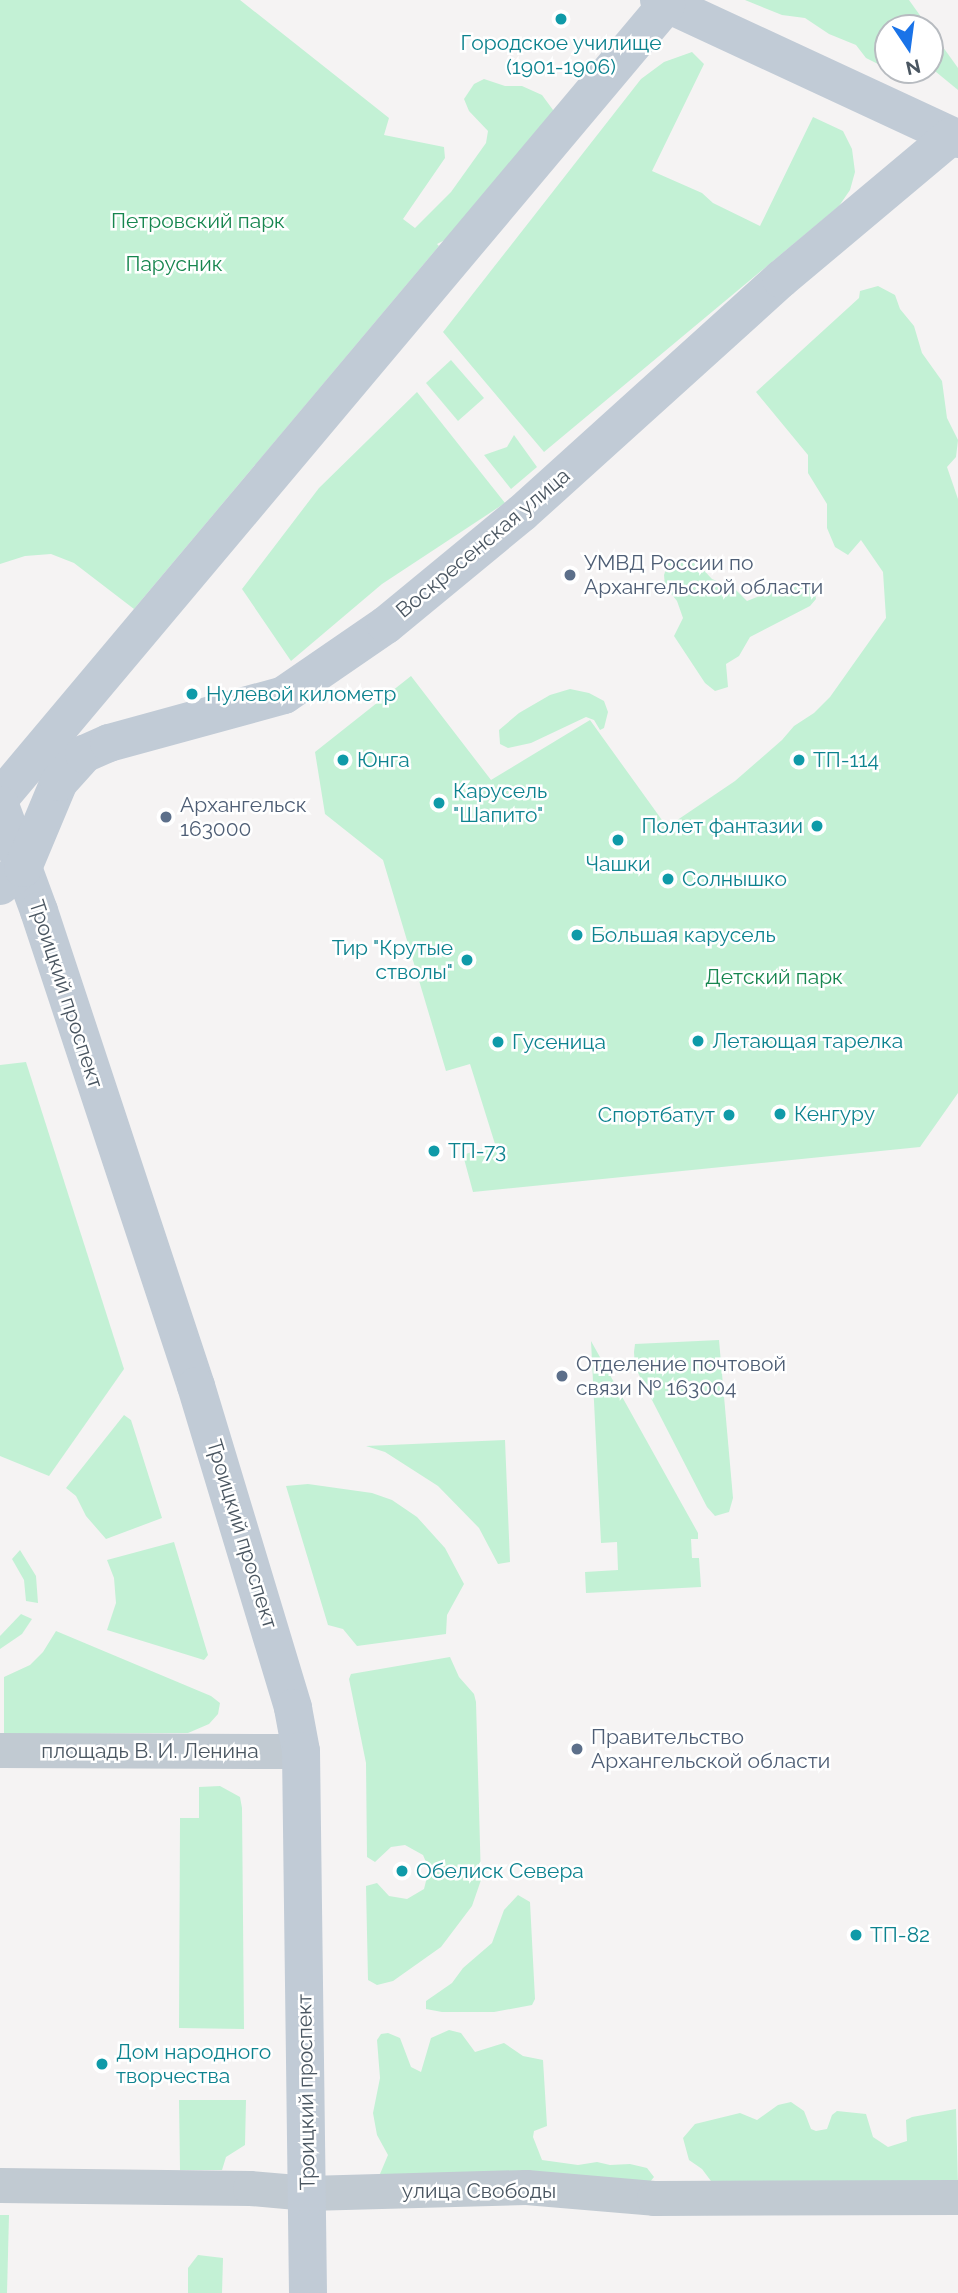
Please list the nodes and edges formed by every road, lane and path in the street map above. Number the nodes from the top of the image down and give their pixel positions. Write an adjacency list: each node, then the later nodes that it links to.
1 (663, 3): 2 (street); 3 (street)
2 (954, 138): 5 (street, Воскресенская улица)
3 (0, 798)
4 (0, 805): 5 (street, Троицкий проспект)
5 (11, 877): 7 (street, Троицкий проспект)
6 (0, 1750): 7 (street, площадь В. И. Ленина)
7 (300, 1751): 9 (street, Троицкий проспект)
8 (0, 2185): 9 (street, улица Свободы)
9 (308, 2193): 10 (street, улица Свободы); 11 (street, Троицкий проспект)
10 (958, 2197)
11 (308, 2293)

